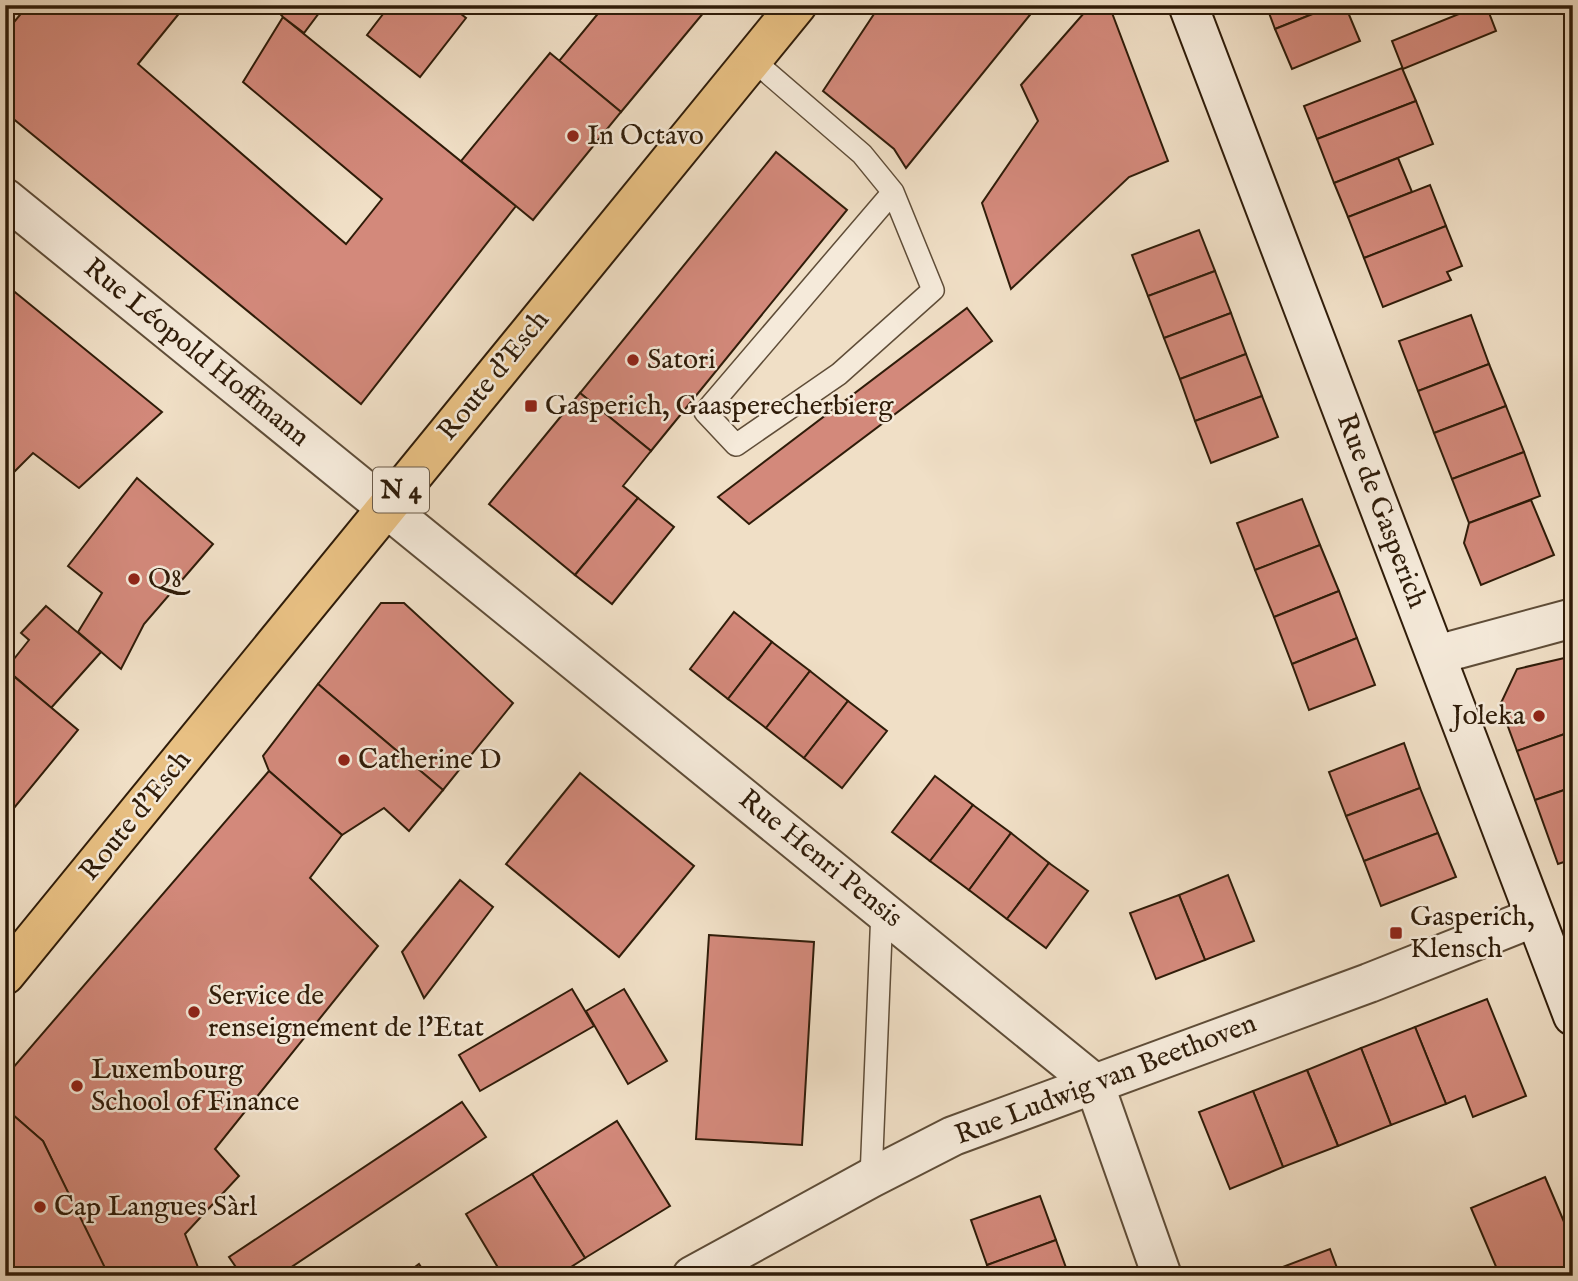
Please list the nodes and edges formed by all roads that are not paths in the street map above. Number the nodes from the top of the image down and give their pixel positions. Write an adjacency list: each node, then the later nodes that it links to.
1 (797, 5): 3 (main road, Route d'Esch / N 4)
2 (1188, 5): 8 (street, Rue de Gasperich)
3 (752, 60): 4 (lane); 6 (main road, Route d'Esch / N 4)
4 (893, 192): 4 (lane)
5 (5, 198): 6 (street, Rue Léopold Hoffmann)
6 (387, 508): 9 (street, Rue Henri Pensis); 11 (main road, Route d'Esch / N 4)
7 (1573, 618): 8 (street)
8 (1436, 655): 10 (street, Rue de Gasperich)
9 (883, 910): 13 (street, Rue Henri Pensis); 14 (lane)
10 (1535, 917): 12 (street, Rue de Gasperich); 13 (street, Rue Ludwig van Beethoven)
11 (5, 975)
12 (1573, 1016)
13 (1094, 1083): 14 (street, Rue Ludwig van Beethoven); 16 (street)
14 (871, 1178): 15 (street, Rue Ludwig van Beethoven)
15 (692, 1276)
16 (1162, 1276)

